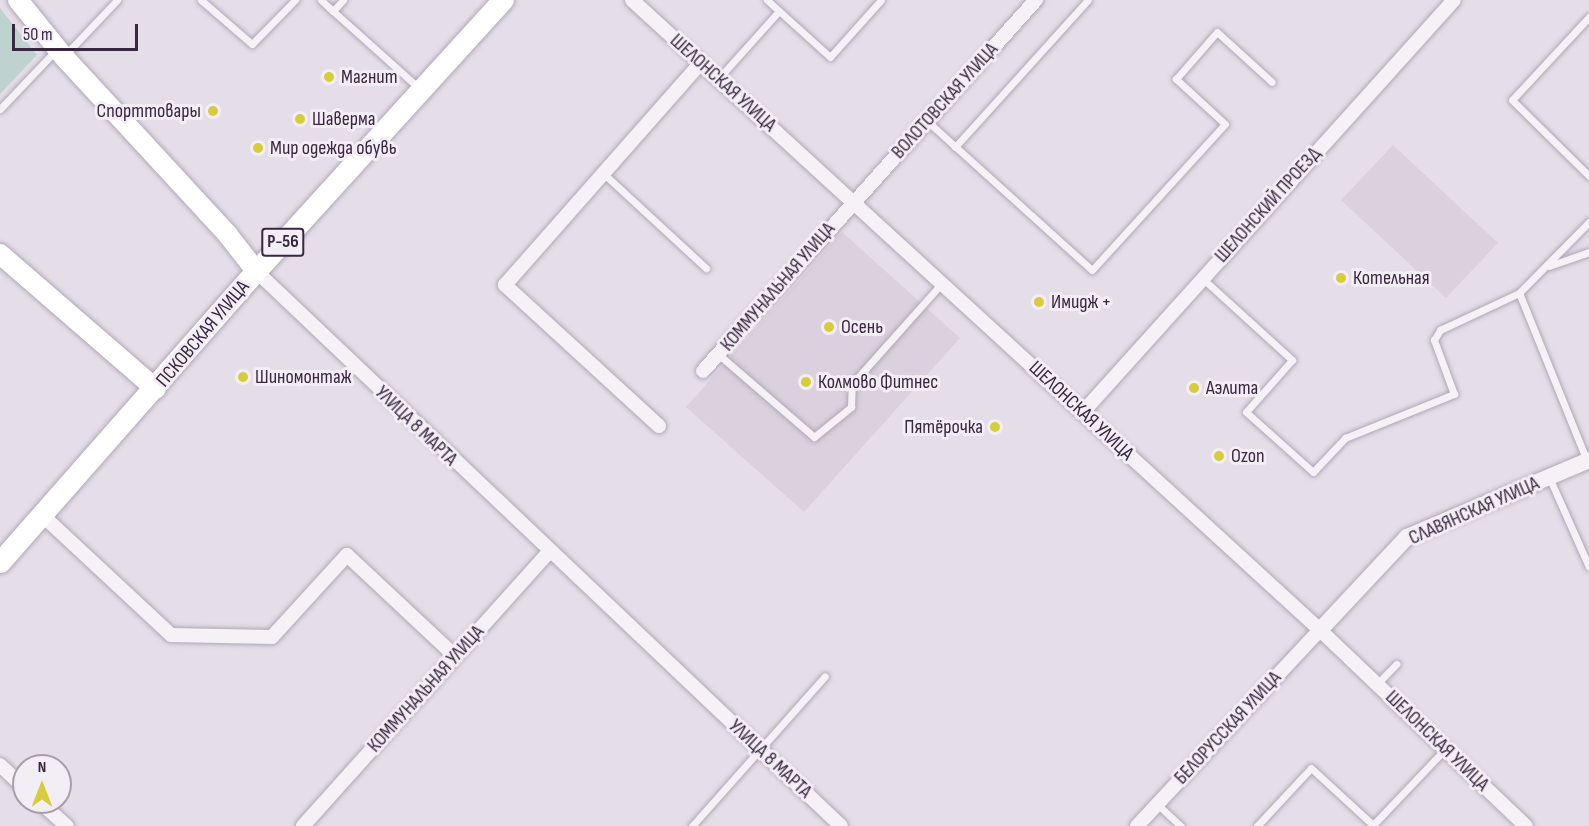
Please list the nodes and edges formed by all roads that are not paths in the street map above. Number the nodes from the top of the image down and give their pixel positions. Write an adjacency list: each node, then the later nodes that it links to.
1 (18, 0): 17 (main road, УЛИЦА 8 МАРТА)
2 (117, 0): 17 (lane)
3 (201, 0): 4 (lane)
4 (295, 0)
5 (321, 0): 14 (lane)
6 (343, 0): 14 (lane)
7 (503, 0): 21 (main road, ПСКОВСКАЯ УЛИЦА / Р-56)
8 (632, 0): 18 (street, ШЕЛОНСКАЯ УЛИЦА)
9 (767, 0): 15 (lane)
10 (881, 0): 15 (lane)
11 (1036, 0): 23 (street, ВОЛОТОВСКАЯ УЛИЦА)
12 (1088, 0): 24 (lane)
13 (1454, 0): 34 (street, ШЕЛОНСКИЙ ПРОЕЗД)
14 (333, 11): 21 (lane)
15 (779, 11): 19 (lane)
16 (1589, 16): 26 (lane)
17 (60, 53): 22 (lane); 33 (main road, УЛИЦА 8 МАРТА)
18 (701, 63): 19 (street, ШЕЛОНСКАЯ УЛИЦА); 25 (street)
19 (718, 79): 27 (street, ШЕЛОНСКАЯ УЛИЦА)
20 (1272, 82): 24 (lane)
21 (422, 91): 33 (main road, ПСКОВСКАЯ УЛИЦА / Р-56)
22 (0, 109)
23 (927, 121): 24 (lane); 27 (street, ВОЛОТОВСКАЯ УЛИЦА)
24 (955, 147)
25 (604, 174): 32 (lane); 41 (street)
26 (1589, 176)
27 (853, 202): 35 (street, ШЕЛОНСКАЯ УЛИЦА); 37 (street, КОММУНАЛЬНАЯ УЛИЦА)
28 (1589, 222): 31 (lane)
29 (1589, 252): 31 (lane)
30 (0, 254): 39 (main road)
31 (1545, 267): 36 (lane)
32 (706, 268)
33 (256, 271): 39 (main road, ПСКОВСКАЯ УЛИЦА / Р-56); 45 (street, УЛИЦА 8 МАРТА)
34 (1202, 278): 36 (lane); 40 (street, ШЕЛОНСКИЙ ПРОЕЗД)
35 (942, 283): 37 (lane); 40 (street, ШЕЛОНСКАЯ УЛИЦА)
36 (1519, 294): 42 (lane)
37 (718, 354): 38 (street, КОММУНАЛЬНАЯ УЛИЦА)
38 (703, 371)
39 (156, 390): 44 (main road, ПСКОВСКАЯ УЛИЦА / Р-56)
40 (1083, 412): 48 (street, ШЕЛОНСКАЯ УЛИЦА)
41 (659, 426)
42 (1588, 461): 43 (street, СЛАВЯНСКАЯ УЛИЦА)
43 (1549, 477): 47 (lane); 48 (street, СЛАВЯНСКАЯ УЛИЦА)
44 (42, 515): 46 (main road, ПСКОВСКАЯ УЛИЦА / Р-56); 49 (street)
45 (549, 552): 49 (street, КОММУНАЛЬНАЯ УЛИЦА); 54 (street, УЛИЦА 8 МАРТА)
46 (0, 562)
47 (1589, 567)
48 (1320, 630): 52 (street, ШЕЛОНСКАЯ УЛИЦА); 57 (street, БЕЛОРУССКАЯ УЛИЦА)
49 (455, 656): 58 (street, КОММУНАЛЬНАЯ УЛИЦА)
50 (1396, 664): 52 (lane)
51 (825, 676): 54 (lane)
52 (1377, 684): 53 (street, ШЕЛОНСКАЯ УЛИЦА)
53 (1445, 749): 64 (lane); 65 (street, ШЕЛОНСКАЯ УЛИЦА)
54 (760, 750): 59 (lane); 60 (street, УЛИЦА 8 МАРТА)
55 (0, 765): 56 (street)
56 (12, 776)
57 (1157, 804): 61 (street, БЕЛОРУССКАЯ УЛИЦА); 62 (lane)
58 (303, 826)
59 (692, 826)
60 (841, 826)
61 (1137, 826)
62 (1180, 826)
63 (1257, 826): 64 (lane)
64 (1374, 826)
65 (1526, 826)

